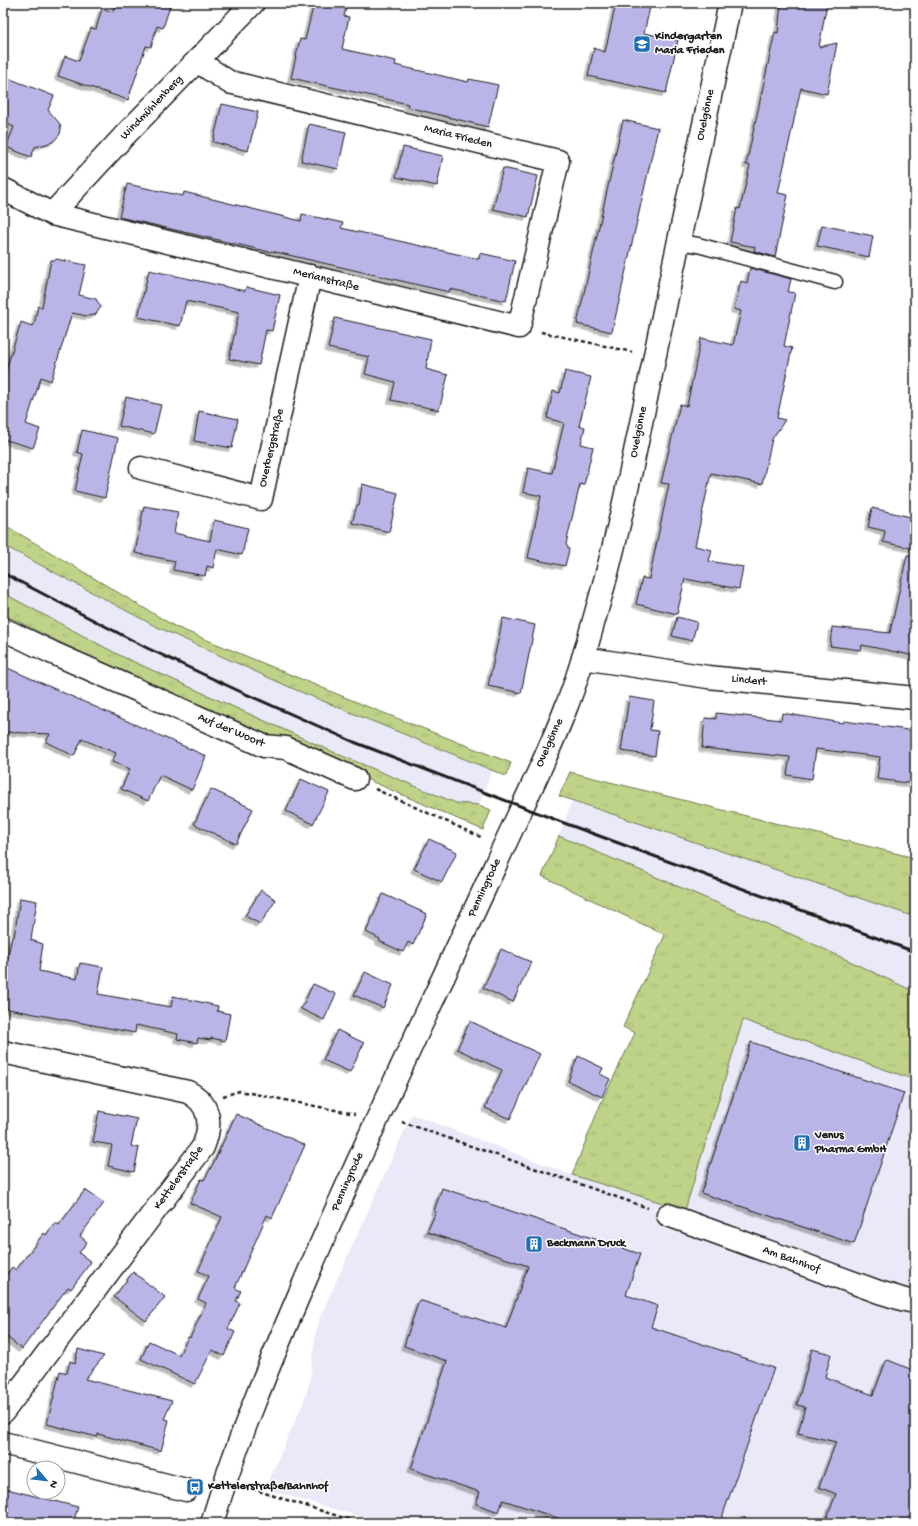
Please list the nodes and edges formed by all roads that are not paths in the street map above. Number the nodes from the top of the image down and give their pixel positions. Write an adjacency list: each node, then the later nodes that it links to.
1 (252, 3): 3 (street, Windmühlenberg)
2 (730, 3): 6 (street, Ovelgönne)
3 (197, 61): 5 (street, Windmühlenberg); 9 (street, Maria Frieden)
4 (3, 189): 5 (street, Merianstraße)
5 (52, 214): 7 (street, Merianstraße)
6 (679, 242): 8 (lane); 12 (street, Ovelgönne)
7 (310, 276): 9 (street, Merianstraße); 10 (street, Overbergstraße)
8 (835, 282)
9 (519, 327)
10 (141, 468)
11 (3, 629): 14 (street, Auf der Woort)
12 (583, 658): 13 (street, Lindert); 15 (street, Ovelgönne)
13 (915, 698)
14 (355, 779)
15 (503, 848): 22 (street, Penningrode)
16 (3, 1052): 19 (street, Kettelerstraße)
17 (668, 1215): 18 (street, Am Bahnhof)
18 (915, 1302)
19 (3, 1412)
20 (3, 1443): 21 (street)
21 (186, 1490)
22 (212, 1523)

